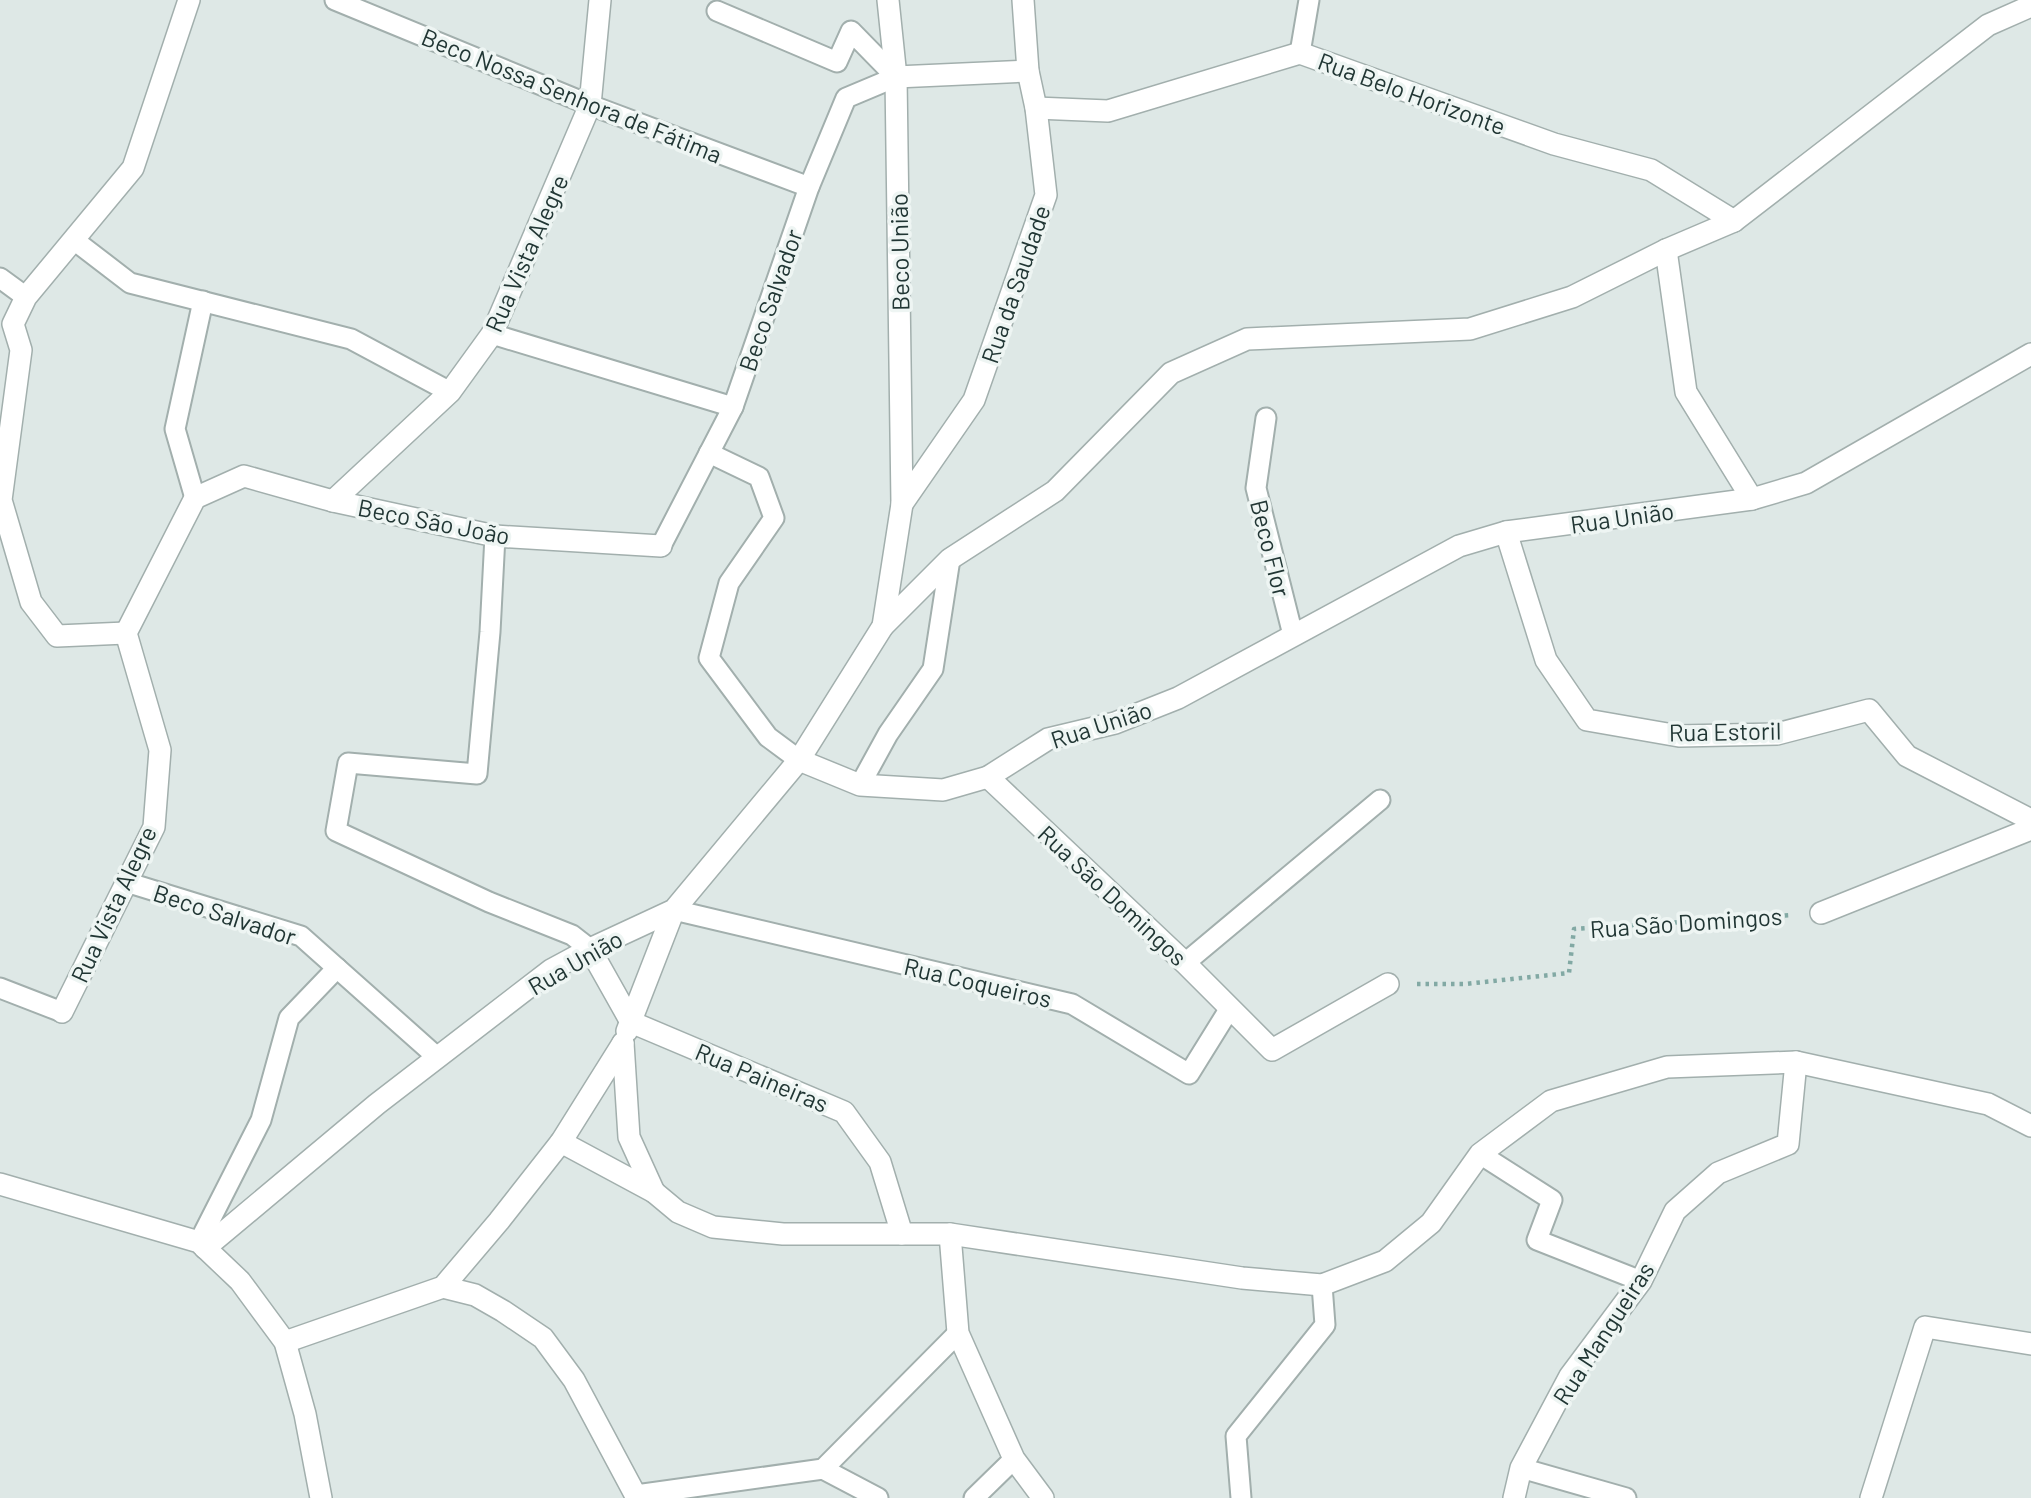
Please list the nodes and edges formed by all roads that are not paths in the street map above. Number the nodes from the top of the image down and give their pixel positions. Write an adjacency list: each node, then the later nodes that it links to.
1 (190, 0): 16 (street)
2 (335, 0): 12 (lane, Beco Nossa Senhora de Fátima)
3 (600, 0): 12 (street, Rua Vista Alegre)
4 (888, 0): 11 (street, Beco União)
5 (1023, 0): 10 (street, Rua da Saudade)
6 (1309, 0): 9 (lane)
7 (2031, 6): 15 (street)
8 (717, 11): 11 (lane)
9 (1300, 53): 13 (street, Rua Belo Horizonte); 15 (street, Rua Belo Horizonte)
10 (1028, 71): 11 (street); 13 (street, Rua da Saudade)
11 (896, 77): 14 (lane, Beco Salvador); 30 (street, Beco União)
12 (590, 105): 14 (lane, Beco Nossa Senhora de Fátima); 21 (street, Rua Vista Alegre)
13 (1037, 108): 30 (street, Rua da Saudade)
14 (809, 187): 24 (lane, Beco Salvador)
15 (1734, 221): 17 (street)
16 (74, 240): 19 (street); 20 (lane)
17 (1666, 250): 28 (street); 34 (street)
18 (0, 278): 19 (lane)
19 (26, 297): 36 (street)
20 (202, 302): 23 (lane); 27 (lane)
21 (492, 334): 23 (street, Rua Vista Alegre); 24 (lane)
22 (2029, 362): 28 (street, Rua União)
23 (450, 392): 29 (street, Rua Vista Alegre)
24 (733, 407): 26 (lane, Beco Salvador)
25 (1266, 418): 37 (lane, Beco Flor)
26 (709, 453): 33 (lane, Beco Salvador); 38 (lane)
27 (195, 498): 29 (street); 36 (street)
28 (1752, 499): 31 (street, Rua União)
29 (333, 501): 32 (street, Beco São João)
30 (902, 504): 35 (street, Beco União)
31 (1506, 532): 37 (street, Rua União); 42 (street, Rua Estoril)
32 (495, 536): 33 (street, Beco São João); 47 (lane)
33 (661, 546)
34 (950, 559): 35 (street); 40 (lane)
35 (883, 626): 38 (street)
36 (126, 632): 44 (street, Rua Vista Alegre)
37 (1293, 635): 39 (street, Rua União)
38 (799, 760): 40 (street, Rua União); 45 (street, Rua União)
39 (988, 777): 40 (street, Rua União); 48 (street, Rua São Domingos)
40 (860, 785)
41 (1380, 800): 48 (lane)
42 (2031, 820)
43 (2031, 829): 46 (street)
44 (126, 882): 49 (lane, Beco Salvador); 53 (street, Rua Vista Alegre)
45 (674, 910): 47 (street, Rua União); 52 (lane, Rua Coqueiros); 54 (street)
46 (1821, 913)
47 (590, 949): 54 (street); 56 (street, Rua União)
48 (1185, 963): 52 (street, Rua São Domingos)
49 (337, 968): 56 (lane, Beco Salvador); 65 (lane)
50 (1388, 984): 52 (street, Rua São Domingos)
51 (0, 988): 53 (lane)
52 (1230, 1008)
53 (62, 1012)
54 (631, 1022): 55 (street); 63 (street, Rua Paineiras)
55 (622, 1043): 59 (street); 62 (street)
56 (437, 1057): 65 (street, Rua União)
57 (1796, 1062): 58 (street); 60 (street); 66 (street, Rua Mangueiras)
58 (2031, 1126)
59 (561, 1142): 62 (street); 68 (street)
60 (1480, 1154): 66 (lane); 67 (street)
61 (0, 1184): 65 (street)
62 (654, 1192): 63 (street)
63 (902, 1234): 64 (street)
64 (950, 1234): 67 (street); 69 (street)
65 (202, 1245): 70 (street)
66 (1641, 1281): 73 (street, Rua Mangueiras)
67 (1322, 1285): 80 (lane)
68 (443, 1287): 70 (street); 75 (street)
69 (958, 1333): 72 (street); 74 (lane)
70 (285, 1342): 76 (street)
71 (2031, 1344): 83 (street)
72 (1014, 1459): 78 (lane); 79 (street)
73 (1521, 1468): 81 (street, Rua Mangueiras); 82 (lane)
74 (823, 1469): 75 (lane); 77 (lane)
75 (636, 1496)
76 (321, 1498)
77 (878, 1498)
78 (974, 1498)
79 (1043, 1498)
80 (1241, 1498)
81 (1514, 1498)
82 (1626, 1498)
83 (1871, 1498)

